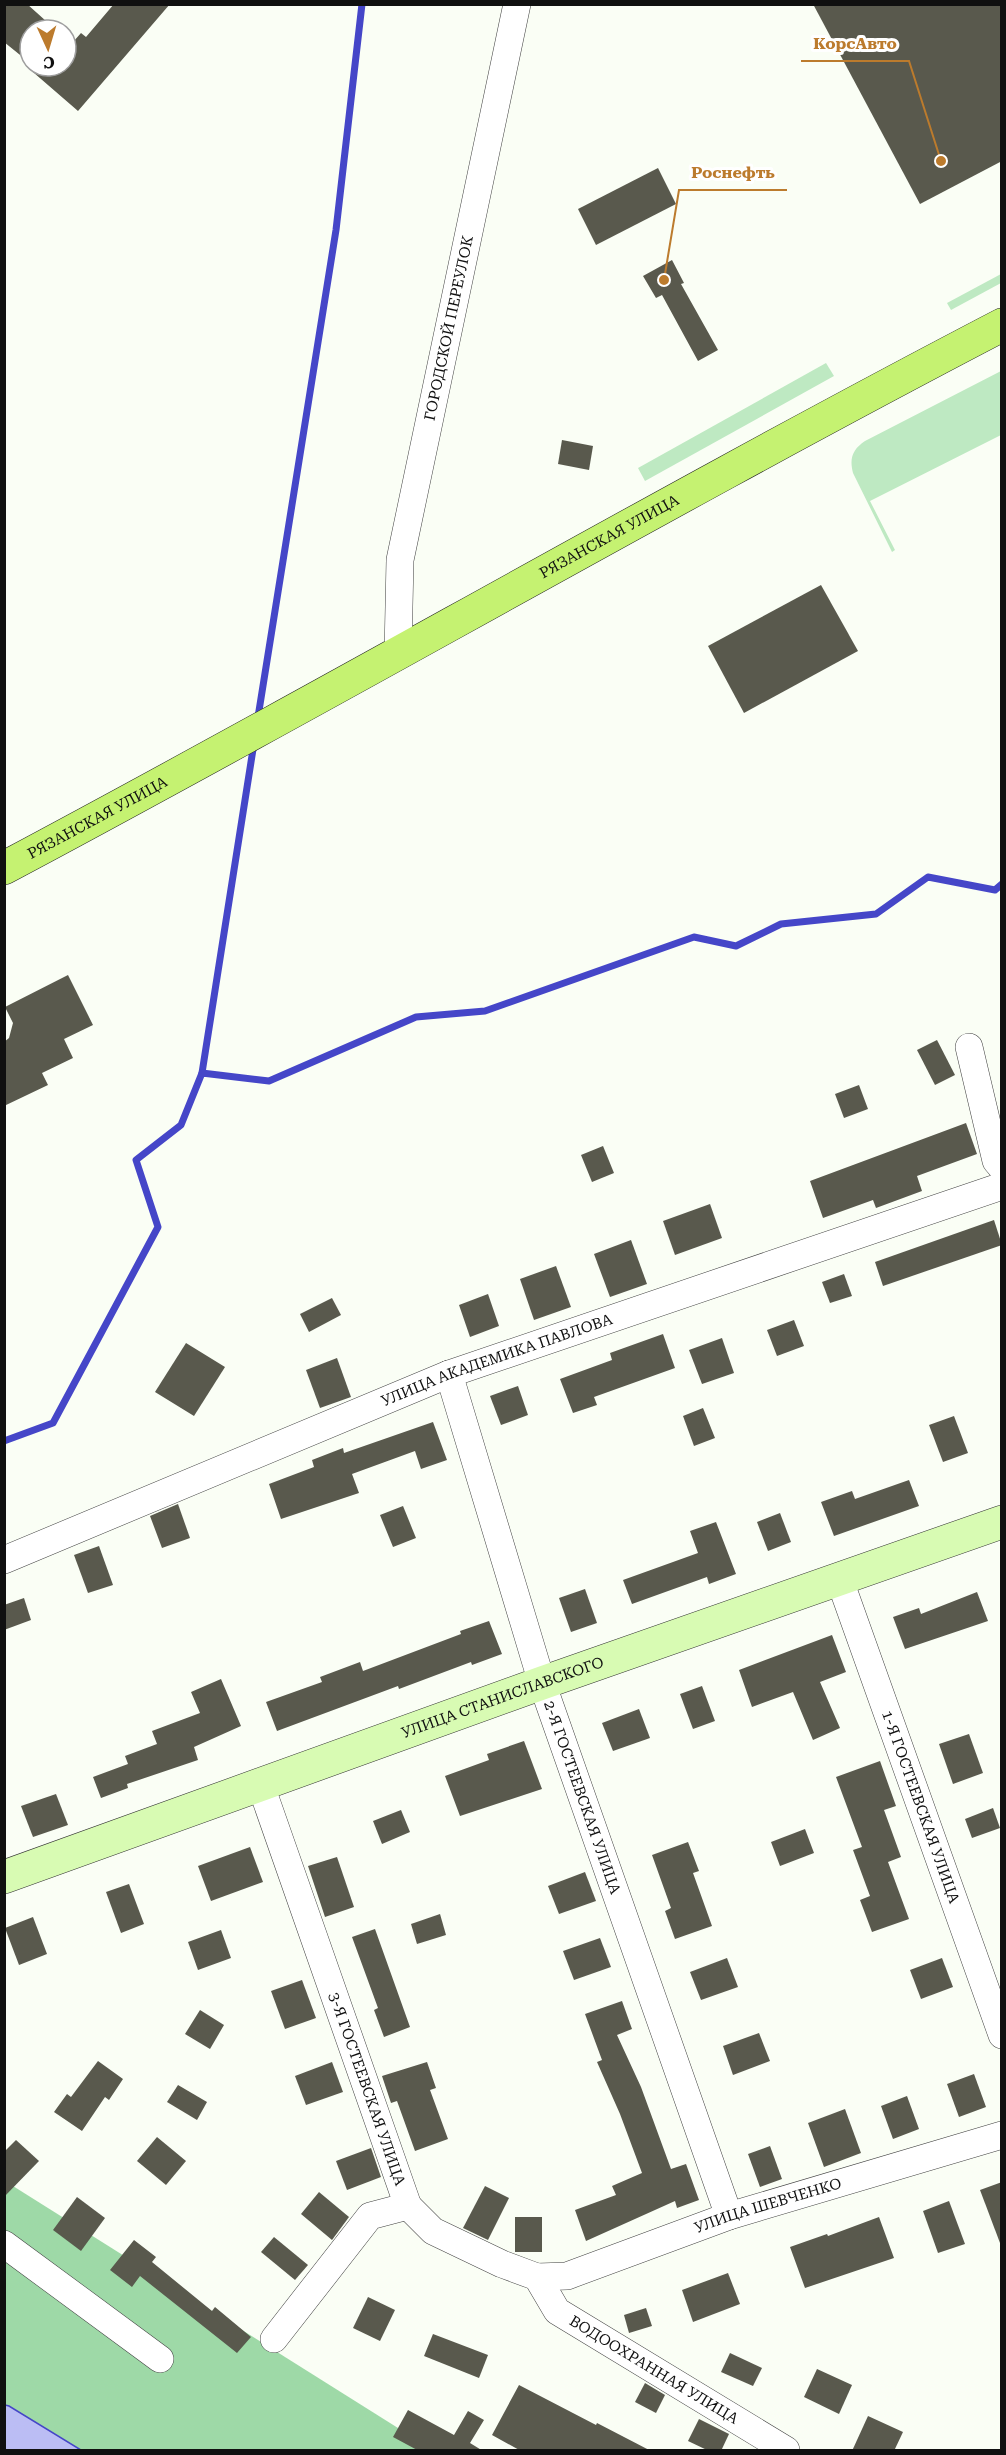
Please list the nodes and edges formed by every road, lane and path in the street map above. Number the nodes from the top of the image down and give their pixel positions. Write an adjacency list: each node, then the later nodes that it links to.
1 (517, 4): 3 (street, ГОРОДСКОЙ ПЕРЕУЛОК)
2 (1002, 325): 3 (main road, РЯЗАНСКАЯ УЛИЦА)
3 (398, 653): 4 (main road, РЯЗАНСКАЯ УЛИЦА)
4 (4, 868)
5 (969, 1047): 6 (street)
6 (1002, 1168)
7 (1002, 1186): 8 (street, УЛИЦА АКАДЕМИКА ПАВЛОВА)
8 (449, 1374): 10 (street, УЛИЦА АКАДЕМИКА ПАВЛОВА); 12 (street, 2-Я ГОСТЕЕВСКАЯ УЛИЦА)
9 (1002, 1522): 11 (street, УЛИЦА СТАНИСЛАВСКОГО)
10 (4, 1560)
11 (839, 1578): 12 (street, УЛИЦА СТАНИСЛАВСКОГО); 15 (street, 1-Я ГОСТЕЕВСКАЯ УЛИЦА)
12 (542, 1683): 13 (street, УЛИЦА СТАНИСЛАВСКОГО); 18 (street, 2-Я ГОСТЕЕВСКАЯ УЛИЦА)
13 (261, 1786): 14 (street, УЛИЦА СТАНИСЛАВСКОГО); 17 (street, 3-Я ГОСТЕЕВСКАЯ УЛИЦА)
14 (4, 1877)
15 (1002, 2035)
16 (1002, 2135): 18 (street, УЛИЦА ШЕВЧЕНКО)
17 (408, 2206): 20 (street); 21 (street, 3-Я ГОСТЕЕВСКАЯ УЛИЦА)
18 (729, 2217): 20 (street, УЛИЦА ШЕВЧЕНКО)
19 (4, 2244): 22 (street)
20 (537, 2277): 23 (street, ВОДООХРАННАЯ УЛИЦА)
21 (274, 2339)
22 (160, 2359)
23 (786, 2451)

